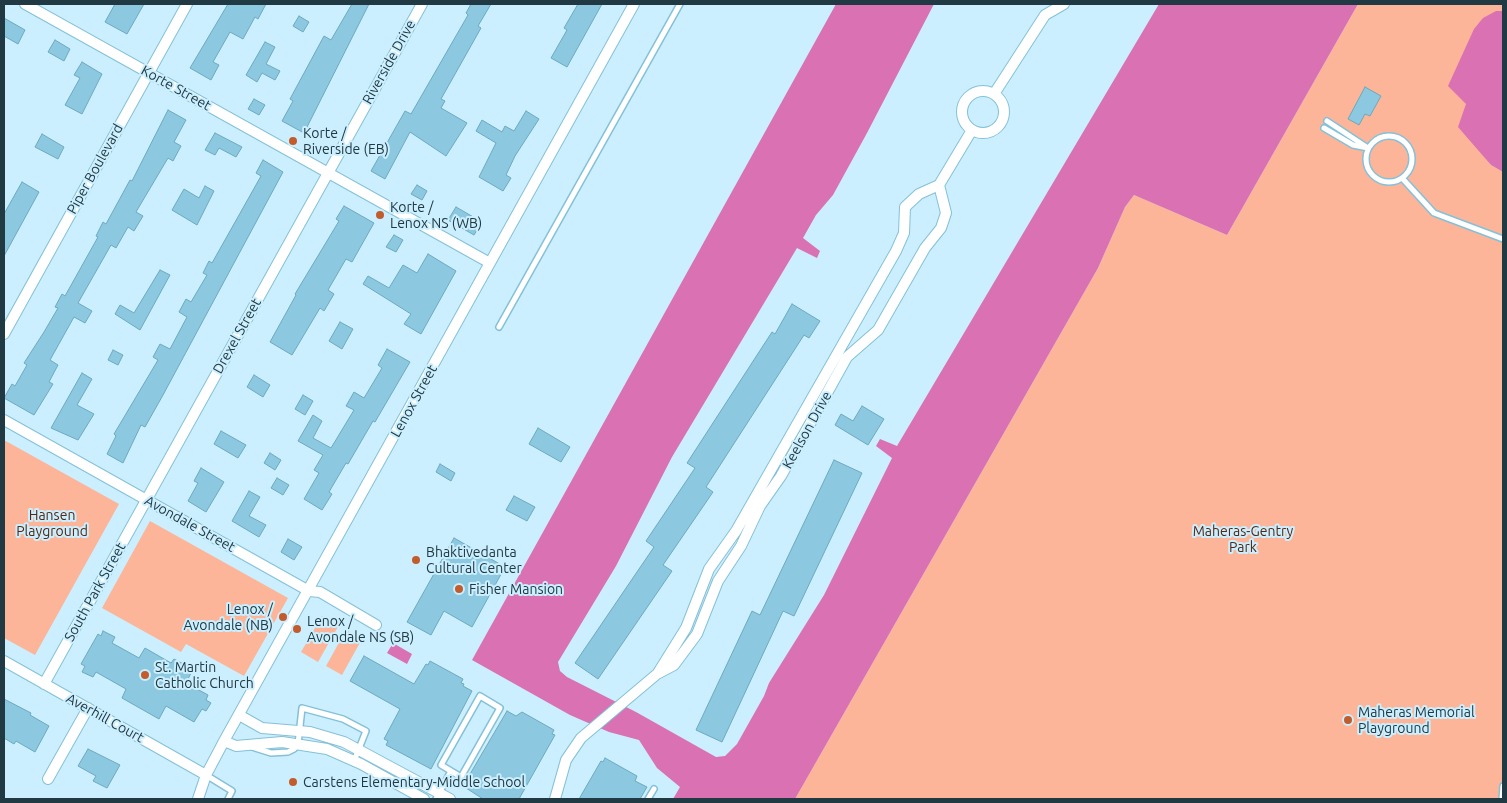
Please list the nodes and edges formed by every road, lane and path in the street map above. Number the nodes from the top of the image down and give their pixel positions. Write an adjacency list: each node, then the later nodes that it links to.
1 (25, 4): 9 (street, Korte Street)
2 (187, 4): 9 (street, Piper Boulevard)
3 (422, 4): 15 (street, Riverside Drive)
4 (634, 4): 19 (street, Lenox Street)
5 (680, 4): 20 (lane)
6 (1043, 4): 8 (street)
7 (1064, 4): 8 (street)
8 (1045, 15): 10 (street)
9 (149, 72): 15 (street, Korte Street); 21 (street, Piper Boulevard)
10 (994, 94): 13 (street); 13 (street)
11 (1328, 121): 14 (lane)
12 (1324, 128): 14 (lane)
13 (972, 130): 17 (street)
14 (1368, 148): 16 (lane); 16 (lane)
15 (328, 172): 19 (street, Korte Street); 23 (street, Drexel Street)
16 (1402, 178): 18 (lane)
17 (939, 185): 27 (street, Keelson Drive); 27 (street, Keelson Drive)
18 (1503, 238)
19 (490, 263): 24 (street, Lenox Street)
20 (499, 327)
21 (4, 334)
22 (4, 420): 23 (street, Avondale Street)
23 (146, 500): 24 (street, Avondale Street); 28 (street, South Park Street)
24 (309, 591): 25 (street, Avondale Street); 30 (street, Lenox Street)
25 (376, 625)
26 (4, 661): 28 (street, Averhill Court)
27 (657, 674): 51 (street, Keelson Drive)
28 (44, 684): 29 (street, Averhill Court)
29 (88, 708): 41 (street, Averhill Court); 42 (street)
30 (239, 715): 31 (street); 33 (street, Lenox Street)
31 (270, 729): 32 (street); 34 (street)
32 (300, 731): 35 (lane); 37 (street); 37 (lane)
33 (224, 741): 36 (street); 41 (street, Lenox Street)
34 (270, 744): 35 (street); 36 (street)
35 (298, 744): 36 (lane); 38 (street)
36 (249, 746)
37 (359, 749): 38 (lane); 39 (street)
38 (354, 760): 43 (street)
39 (394, 768): 43 (street); 46 (street)
40 (451, 771): 40 (lane); 46 (lane)
41 (206, 775): 47 (street, Lenox Street); 48 (lane)
42 (48, 779)
43 (388, 779): 49 (street)
44 (1503, 786): 53 (lane)
45 (654, 789): 52 (lane)
46 (438, 796): 50 (street)
47 (198, 799)
48 (228, 799)
49 (424, 799)
50 (450, 799)
51 (555, 799)
52 (648, 799)
53 (1502, 799)

